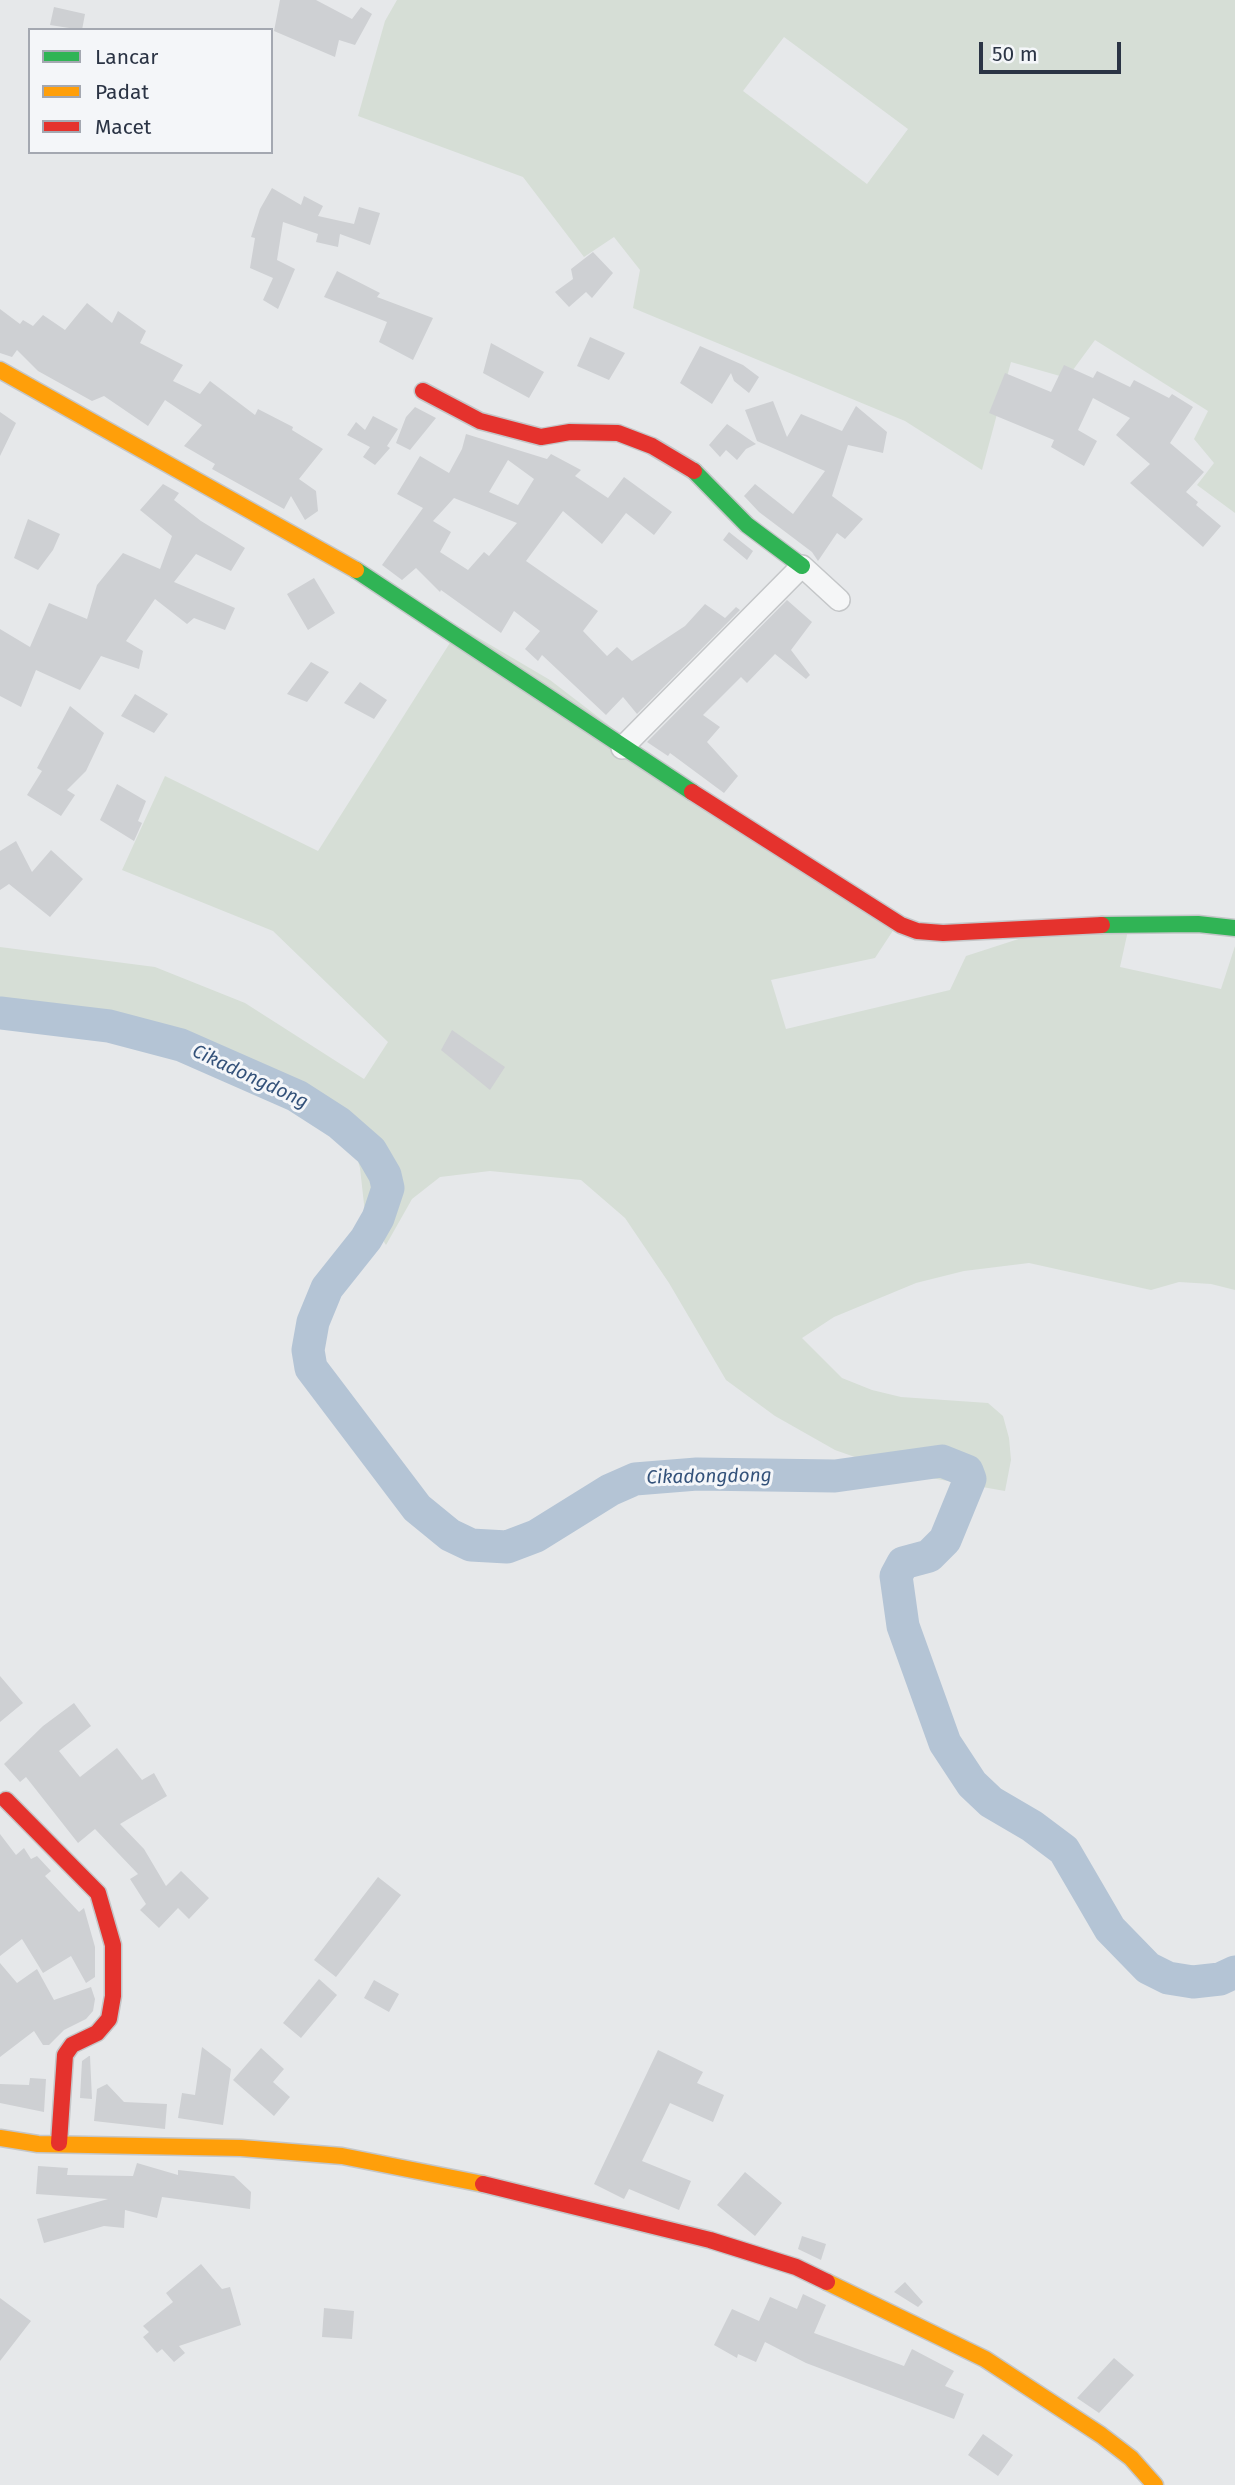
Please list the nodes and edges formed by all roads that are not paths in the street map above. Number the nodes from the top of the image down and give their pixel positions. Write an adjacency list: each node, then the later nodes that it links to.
1 (0, 369): 5 (street)
2 (423, 391): 3 (street)
3 (802, 566): 4 (street); 5 (street)
4 (839, 600)
5 (622, 748): 6 (street)
6 (1235, 928)
7 (6, 1800): 9 (street)
8 (0, 2138): 9 (street)
9 (60, 2143): 10 (street)
10 (1154, 2485)

